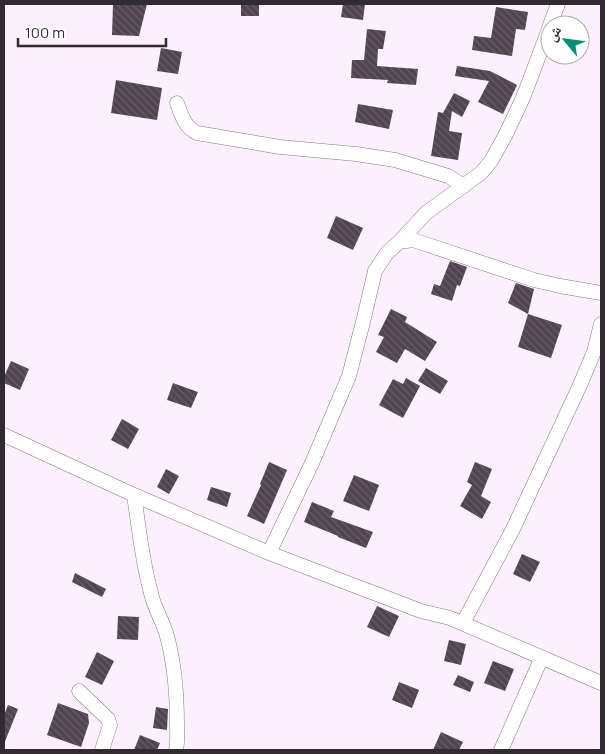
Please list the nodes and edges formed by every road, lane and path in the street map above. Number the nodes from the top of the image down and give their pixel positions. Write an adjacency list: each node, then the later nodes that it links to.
1 (540, 52): 3 (street)
2 (177, 103): 3 (street)
3 (464, 186): 4 (street)
4 (400, 242): 5 (street); 9 (street)
5 (601, 293)
6 (601, 324): 10 (street)
7 (4, 435): 8 (street)
8 (134, 495): 9 (street); 15 (street)
9 (269, 553): 10 (street)
10 (463, 623): 11 (street)
11 (542, 657): 12 (street); 16 (street)
12 (601, 683)
13 (79, 691): 14 (street)
14 (102, 750)
15 (176, 750)
16 (501, 750)

